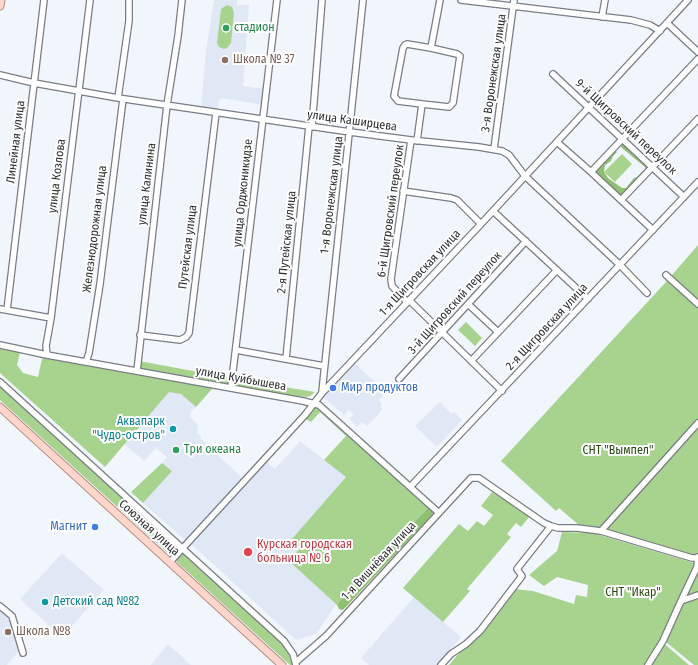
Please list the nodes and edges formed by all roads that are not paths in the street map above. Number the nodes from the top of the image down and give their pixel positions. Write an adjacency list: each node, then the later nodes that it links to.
1 (1, 0): 14 (main road)
2 (44, 0): 23 (street, Линейная улица)
3 (90, 0): 24 (street, улица Козлова)
4 (129, 0): 25 (street, Железнодорожная улица)
5 (182, 0): 27 (street, улица Калинина)
6 (277, 0): 31 (street, улица Орджоникидзе)
7 (322, 0): 32 (street, 2-я Путейская улица)
8 (363, 0): 33 (street, 1-я Воронежская улица)
9 (440, 0): 18 (street)
10 (461, 0): 13 (street)
11 (605, 0): 15 (street)
12 (688, 0): 16 (street, 1-я Щигровская улица)
13 (514, 3): 15 (street); 37 (street, 3-я Воронежская улица)
14 (0, 6)
15 (602, 17): 17 (street)
16 (667, 23): 17 (street, 1-я Щигровская улица); 19 (street)
17 (660, 31): 28 (street, 1-я Щигровская улица)
18 (431, 48): 26 (street); 26 (street)
19 (698, 52)
20 (698, 59): 34 (street)
21 (553, 74): 28 (street, 9-й Щигровский переулок)
22 (0, 75): 23 (street, улица Каширцева)
23 (34, 83): 24 (street, улица Каширцева); 58 (street, Линейная улица)
24 (79, 90): 25 (street, улица Каширцева); 59 (street, улица Козлова)
25 (120, 98): 27 (street, улица Каширцева); 68 (street, Железнодорожная улица)
26 (422, 104): 35 (street, 6-й Щигровский переулок)
27 (167, 105): 29 (street, улица Каширцева); 62 (street, улица Калинина)
28 (588, 108): 34 (street, 9-й Щигровский переулок); 36 (street, 1-я Щигровская улица)
29 (216, 113): 31 (street, улица Каширцева); 62 (street, Путейская улица)
30 (698, 119): 38 (street)
31 (263, 120): 32 (street, улица Каширцева); 64 (street, улица Орджоникидзе)
32 (310, 127): 33 (street, улица Каширцева); 66 (street, 2-я Путейская улица)
33 (350, 132): 35 (street, улица Каширцева); 69 (street, 1-я Воронежская улица)
34 (622, 139): 38 (street, 9-й Щигровский переулок); 39 (street)
35 (414, 141): 37 (street, улица Каширцева); 42 (street, 6-й Щигровский переулок)
36 (557, 142): 39 (street); 40 (street, 1-я Щигровская улица)
37 (494, 150): 40 (street, улица Каширцева)
38 (652, 168): 43 (street, 9-й Щигровский переулок); 44 (street)
39 (592, 172): 44 (street)
40 (525, 176): 45 (street, 1-я Щигровская улица); 49 (street, улица Каширцева)
41 (698, 182): 43 (street, 2-я Щигровская улица)
42 (403, 191): 46 (street); 54 (street, 6-й Щигровский переулок)
43 (684, 197): 47 (street, 2-я Щигровская улица)
44 (621, 200): 47 (street)
45 (493, 211): 46 (street, 1-я Щигровская улица); 48 (street)
46 (482, 224): 54 (street, 1-я Щигровская улица)
47 (653, 230): 49 (street, 2-я Щигровская улица)
48 (526, 241): 50 (street); 55 (street, 3-й Щигровский переулок)
49 (620, 265): 52 (street, улица Каширцева); 53 (street, 2-я Щигровская улица)
50 (557, 270): 53 (street); 61 (street)
51 (666, 275): 56 (street)
52 (647, 293)
53 (588, 299): 74 (street, 2-я Щигровская улица)
54 (408, 301): 60 (street, 6-й Щигровский переулок); 75 (street, 1-я Щигровская улица)
55 (468, 304): 60 (street, 3-й Щигровский переулок); 61 (street)
56 (698, 304)
57 (0, 309): 58 (street)
58 (7, 310): 59 (street)
59 (51, 318): 65 (street, улица Козлова)
60 (443, 332): 67 (street, 6-й Щигровский переулок); 71 (street, 3-й Щигровский переулок)
61 (498, 332): 67 (street)
62 (140, 335): 70 (street, улица Калинина)
63 (0, 346): 65 (street, улица Куйбышева)
64 (236, 350): 66 (street); 73 (street, улица Орджоникидзе)
65 (47, 355): 68 (street, улица Куйбышева)
66 (286, 359): 69 (street)
67 (471, 361): 74 (street, 6-й Щигровский переулок)
68 (86, 362): 70 (street, улица Куйбышева)
69 (324, 366): 75 (street, 1-я Воронежская улица)
70 (137, 371): 73 (street, улица Куйбышева)
71 (399, 379)
72 (0, 382): 83 (street)
73 (231, 388): 76 (street, улица Куйбышева)
74 (502, 391): 79 (street, 2-я Щигровская улица)
75 (322, 392): 76 (street, 1-я Щигровская улица)
76 (314, 403): 79 (street, улица Куйбышева); 83 (street, 1-я Щигровская улица)
77 (0, 407): 85 (main road, Союзная улица)
78 (698, 423): 82 (street)
79 (411, 486): 80 (street, улица Куйбышева)
80 (439, 513): 81 (street, 1-я Вишнёвая улица); 90 (street, 1-я Вишнёвая улица)
81 (551, 526): 82 (street); 92 (street)
82 (600, 531): 84 (street)
83 (182, 548): 85 (street, 1-я Щигровская улица); 90 (street)
84 (698, 558): 87 (street)
85 (170, 562): 91 (main road, Союзная улица)
86 (698, 595): 87 (street)
87 (681, 600): 93 (street)
88 (0, 606): 89 (street)
89 (23, 653)
90 (296, 663)
91 (282, 665)
92 (441, 665)
93 (648, 665)

